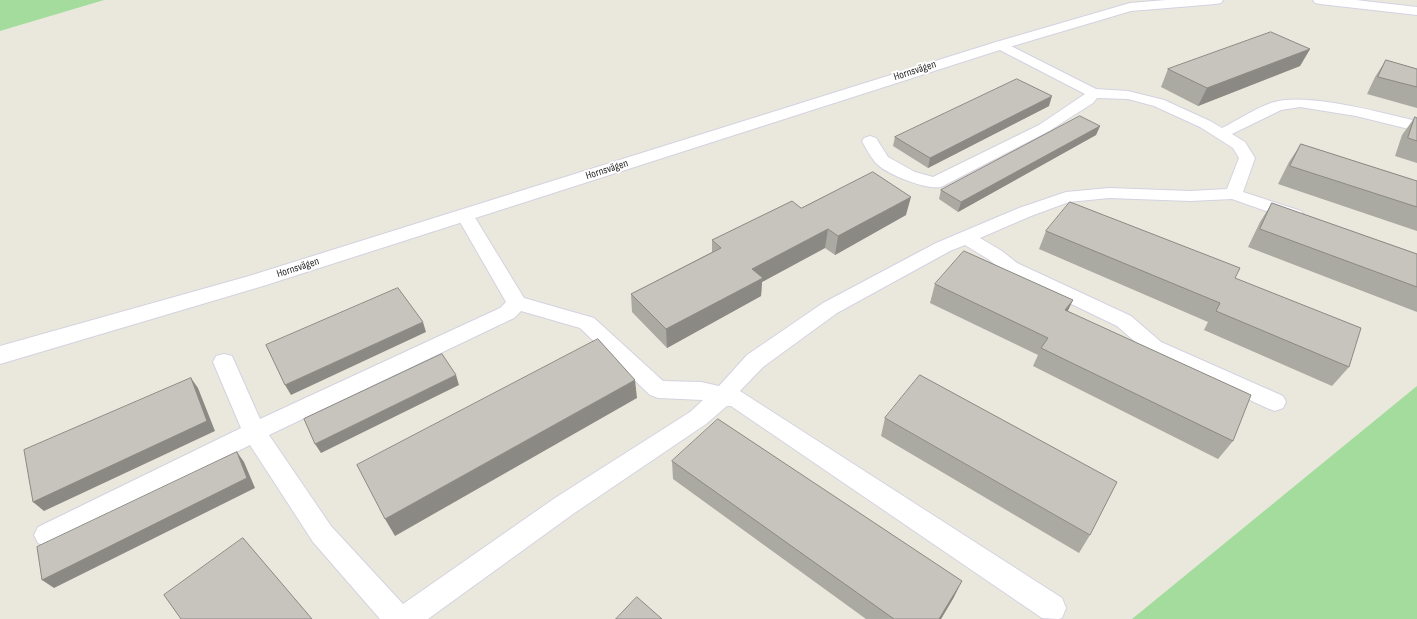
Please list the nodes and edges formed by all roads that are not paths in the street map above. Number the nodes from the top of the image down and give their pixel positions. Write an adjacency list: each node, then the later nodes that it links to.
1 (1216, 0): 4 (street, Hornsvägen)
2 (1320, 0): 3 (street)
3 (1417, 11)
4 (1001, 45): 5 (lane); 10 (street, Hornsvägen)
5 (1093, 93): 7 (lane); 8 (lane)
6 (1417, 126): 7 (lane)
7 (1220, 134): 9 (lane)
8 (870, 141)
9 (1234, 194): 11 (lane); 12 (lane)
10 (465, 215): 13 (lane); 14 (street, Hornsvägen)
11 (1312, 221)
12 (965, 237): 16 (lane); 17 (lane)
13 (517, 303): 16 (lane); 18 (lane)
14 (0, 355)
15 (224, 362): 18 (lane)
16 (723, 396): 20 (lane); 22 (lane)
17 (1275, 402)
18 (254, 432): 19 (lane); 21 (lane)
19 (47, 535)
20 (1052, 608)
21 (398, 619)
22 (405, 619)

